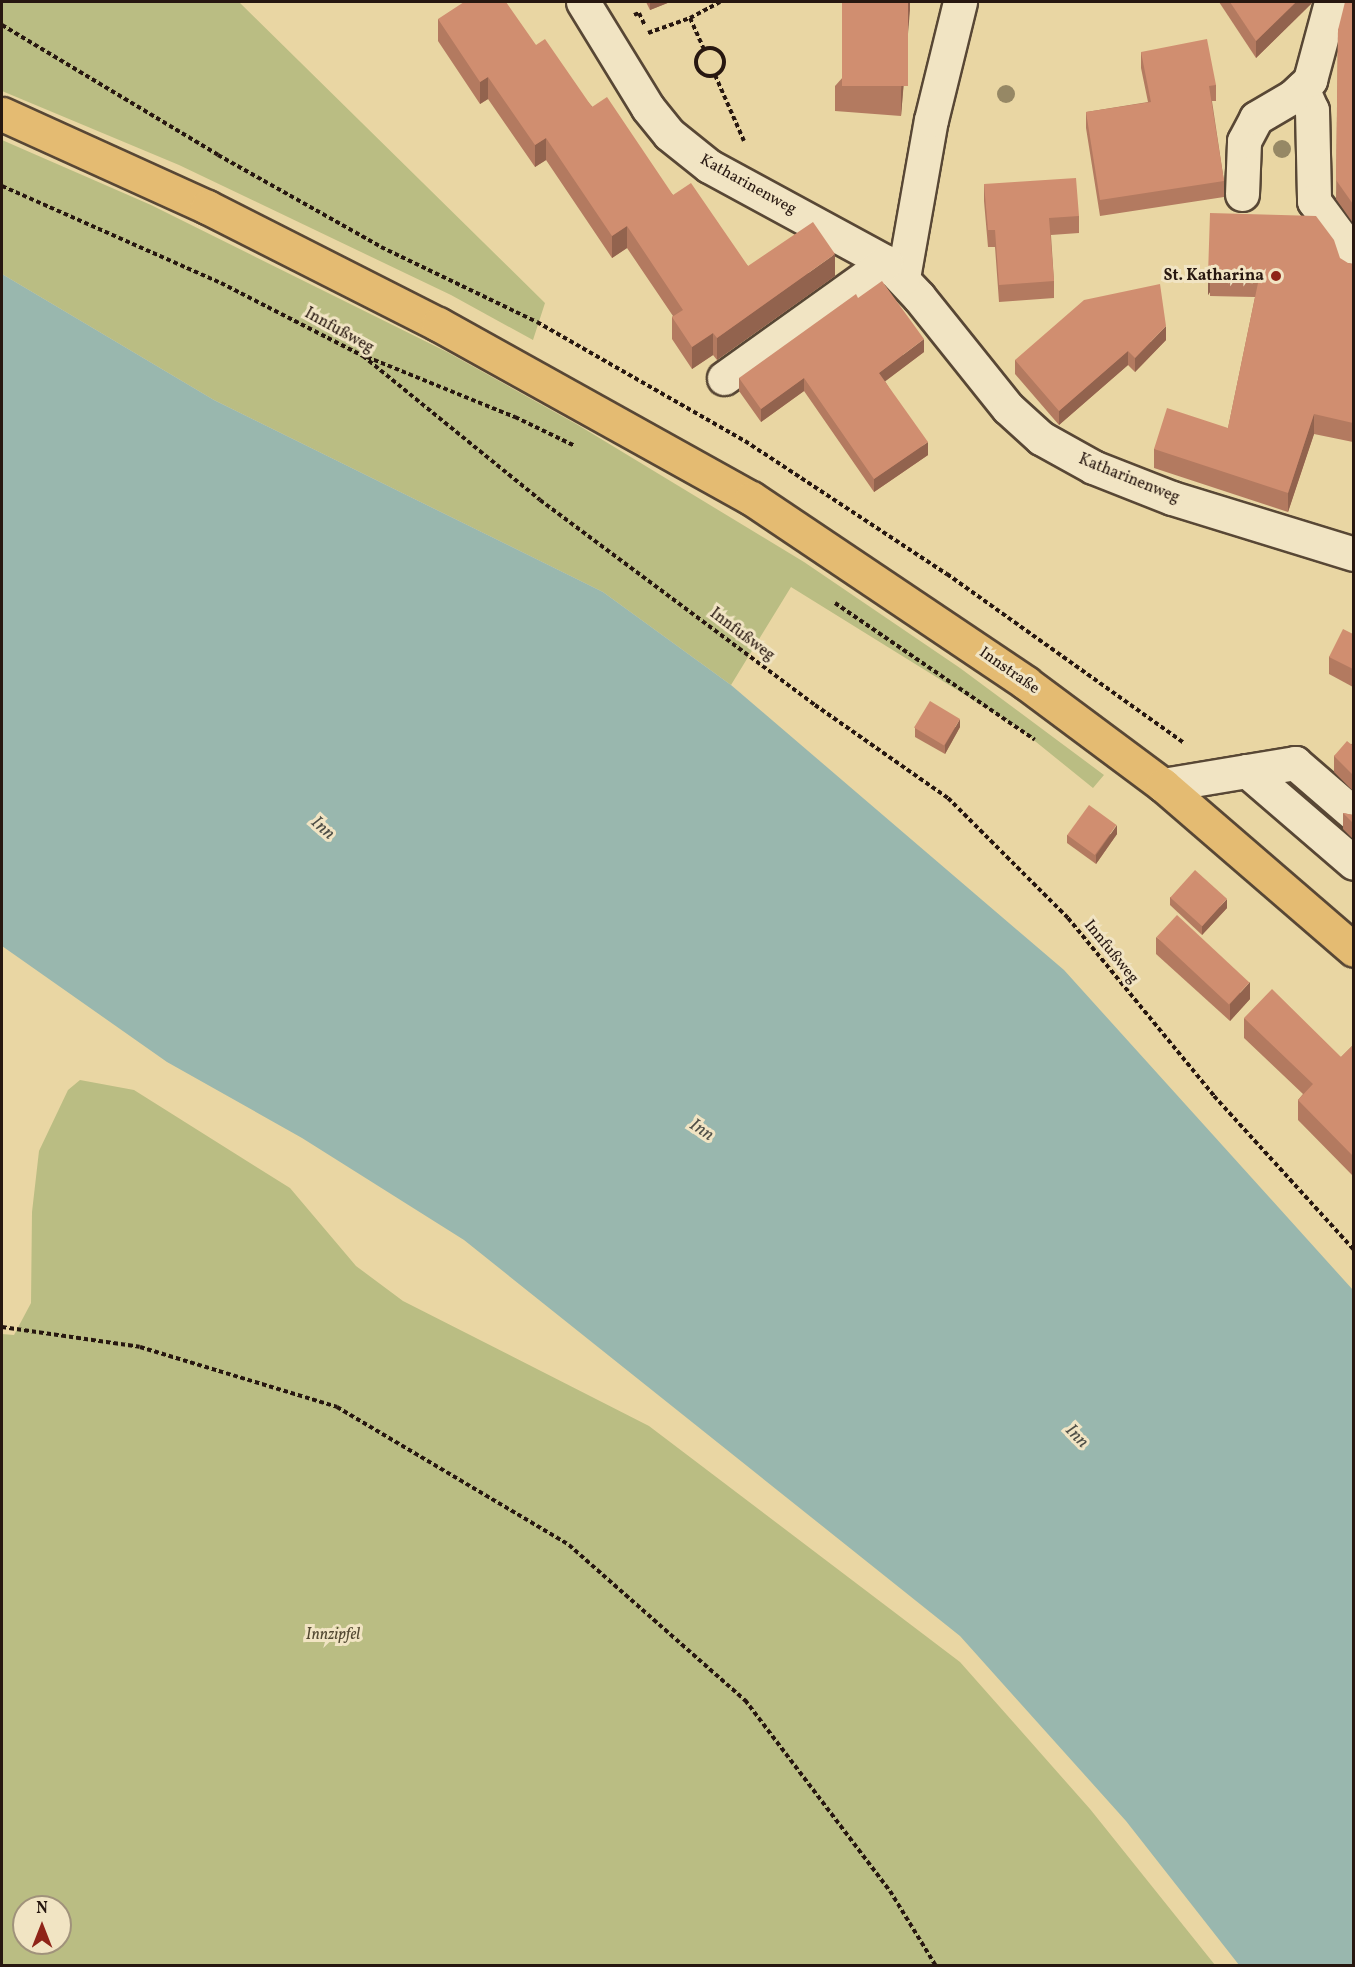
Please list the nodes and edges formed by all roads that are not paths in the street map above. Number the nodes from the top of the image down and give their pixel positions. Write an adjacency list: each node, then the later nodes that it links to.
1 (583, 2): 8 (street, Katharinenweg)
2 (1331, 2): 4 (street)
3 (958, 6): 8 (street)
4 (1302, 88): 6 (street); 7 (street)
5 (2, 114): 12 (main road, Innstraße)
6 (1242, 194)
7 (1353, 265)
8 (894, 270): 9 (street); 10 (street, Katharinenweg)
9 (724, 378)
10 (1353, 554)
11 (1247, 771): 12 (street); 13 (street); 14 (street)
12 (1163, 785): 15 (main road, Innstraße)
13 (1353, 814)
14 (1353, 862)
15 (1353, 950)

